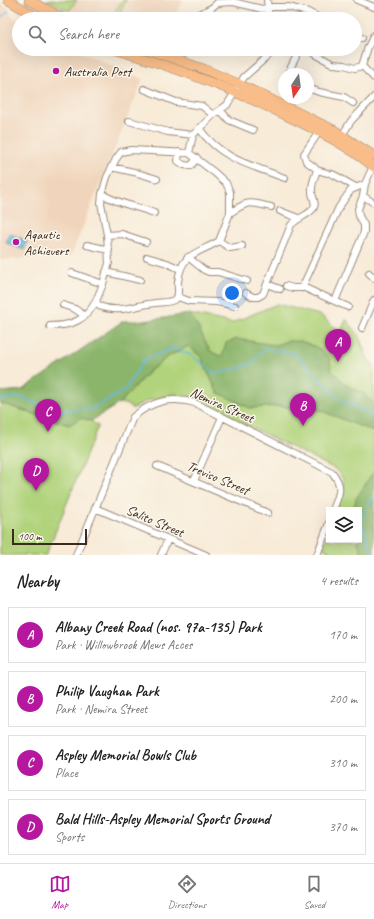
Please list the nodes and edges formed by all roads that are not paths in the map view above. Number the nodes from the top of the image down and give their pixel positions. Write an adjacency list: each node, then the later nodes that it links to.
1 (8, 0): 8 (main road)
2 (29, 0): 9 (main road)
3 (267, 0): 7 (street)
4 (357, 0): 6 (street)
5 (215, 2): 7 (street); 10 (street)
6 (374, 7)
7 (268, 8): 11 (street); 12 (street)
8 (28, 12)
9 (51, 12)
10 (202, 12)
11 (268, 12)
12 (308, 12)
13 (374, 35): 19 (street)
14 (135, 56): 22 (main road)
15 (166, 56): 22 (main road)
16 (268, 56): 22 (street)
17 (296, 56): 20 (street)
18 (319, 56): 19 (street)
19 (362, 66): 21 (street)
20 (290, 68)
21 (374, 78)
22 (237, 88): 27 (street); 32 (main road); 34 (main road)
23 (144, 89): 28 (street)
24 (314, 90): 26 (street)
25 (374, 97): 34 (street)
26 (353, 103)
27 (220, 110): 28 (street); 31 (street)
28 (212, 115): 30 (street)
29 (129, 120): 33 (street)
30 (199, 128): 33 (street); 42 (street)
31 (253, 130)
32 (319, 132): 34 (main road); 41 (street)
33 (193, 135): 36 (street)
34 (340, 138): 37 (main road); 40 (main road)
35 (179, 152): 36 (street); 38 (street); 39 (street)
36 (189, 153): 38 (street)
37 (374, 156)
38 (197, 158): 52 (street)
39 (111, 166): 43 (street); 46 (street)
40 (373, 166): 44 (street)
41 (317, 170): 45 (street); 53 (street)
42 (285, 178)
43 (157, 179)
44 (365, 184): 45 (street); 47 (street)
45 (356, 187): 71 (street)
46 (102, 194): 51 (street); 54 (street)
47 (363, 196): 48 (street); 76 (street)
48 (374, 203)
49 (271, 207): 52 (street)
50 (280, 211): 53 (street)
51 (154, 213)
52 (230, 213): 56 (street)
53 (298, 218): 70 (street)
54 (108, 235): 55 (street); 59 (street)
55 (146, 242)
56 (220, 242): 58 (street); 61 (street)
57 (87, 245): 59 (street)
58 (242, 246)
59 (109, 250): 64 (street)
60 (147, 257): 62 (street)
61 (188, 257): 62 (street); 68 (street)
62 (180, 269): 73 (street)
63 (72, 272): 69 (street)
64 (106, 272): 67 (street); 69 (street)
65 (369, 273): 66 (street)
66 (374, 278)
67 (140, 280)
68 (247, 281)
69 (103, 284): 74 (street)
70 (268, 284): 71 (street); 72 (street)
71 (302, 288): 76 (street)
72 (246, 293)
73 (178, 297): 74 (street); 78 (street)
74 (96, 300): 80 (street)
75 (374, 300): 82 (street)
76 (335, 301): 79 (street)
77 (63, 305): 80 (street)
78 (235, 306)
79 (348, 307)
80 (85, 316): 81 (street)
81 (50, 326)
82 (362, 328)
83 (222, 417): 85 (street); 86 (street, Nemira Street); 87 (street, Nemira Street)
84 (158, 466): 85 (street, Treviso Street)
85 (194, 481): 88 (street, Treviso Street)
86 (335, 507)
87 (95, 508): 90 (street, Salito Street); 92 (street, Nemira Street)
88 (268, 513)
89 (326, 532): 91 (street)
90 (168, 539): 93 (street); 94 (street, Salito Street)
91 (319, 554)
92 (76, 555)
93 (161, 555)
94 (206, 555)

